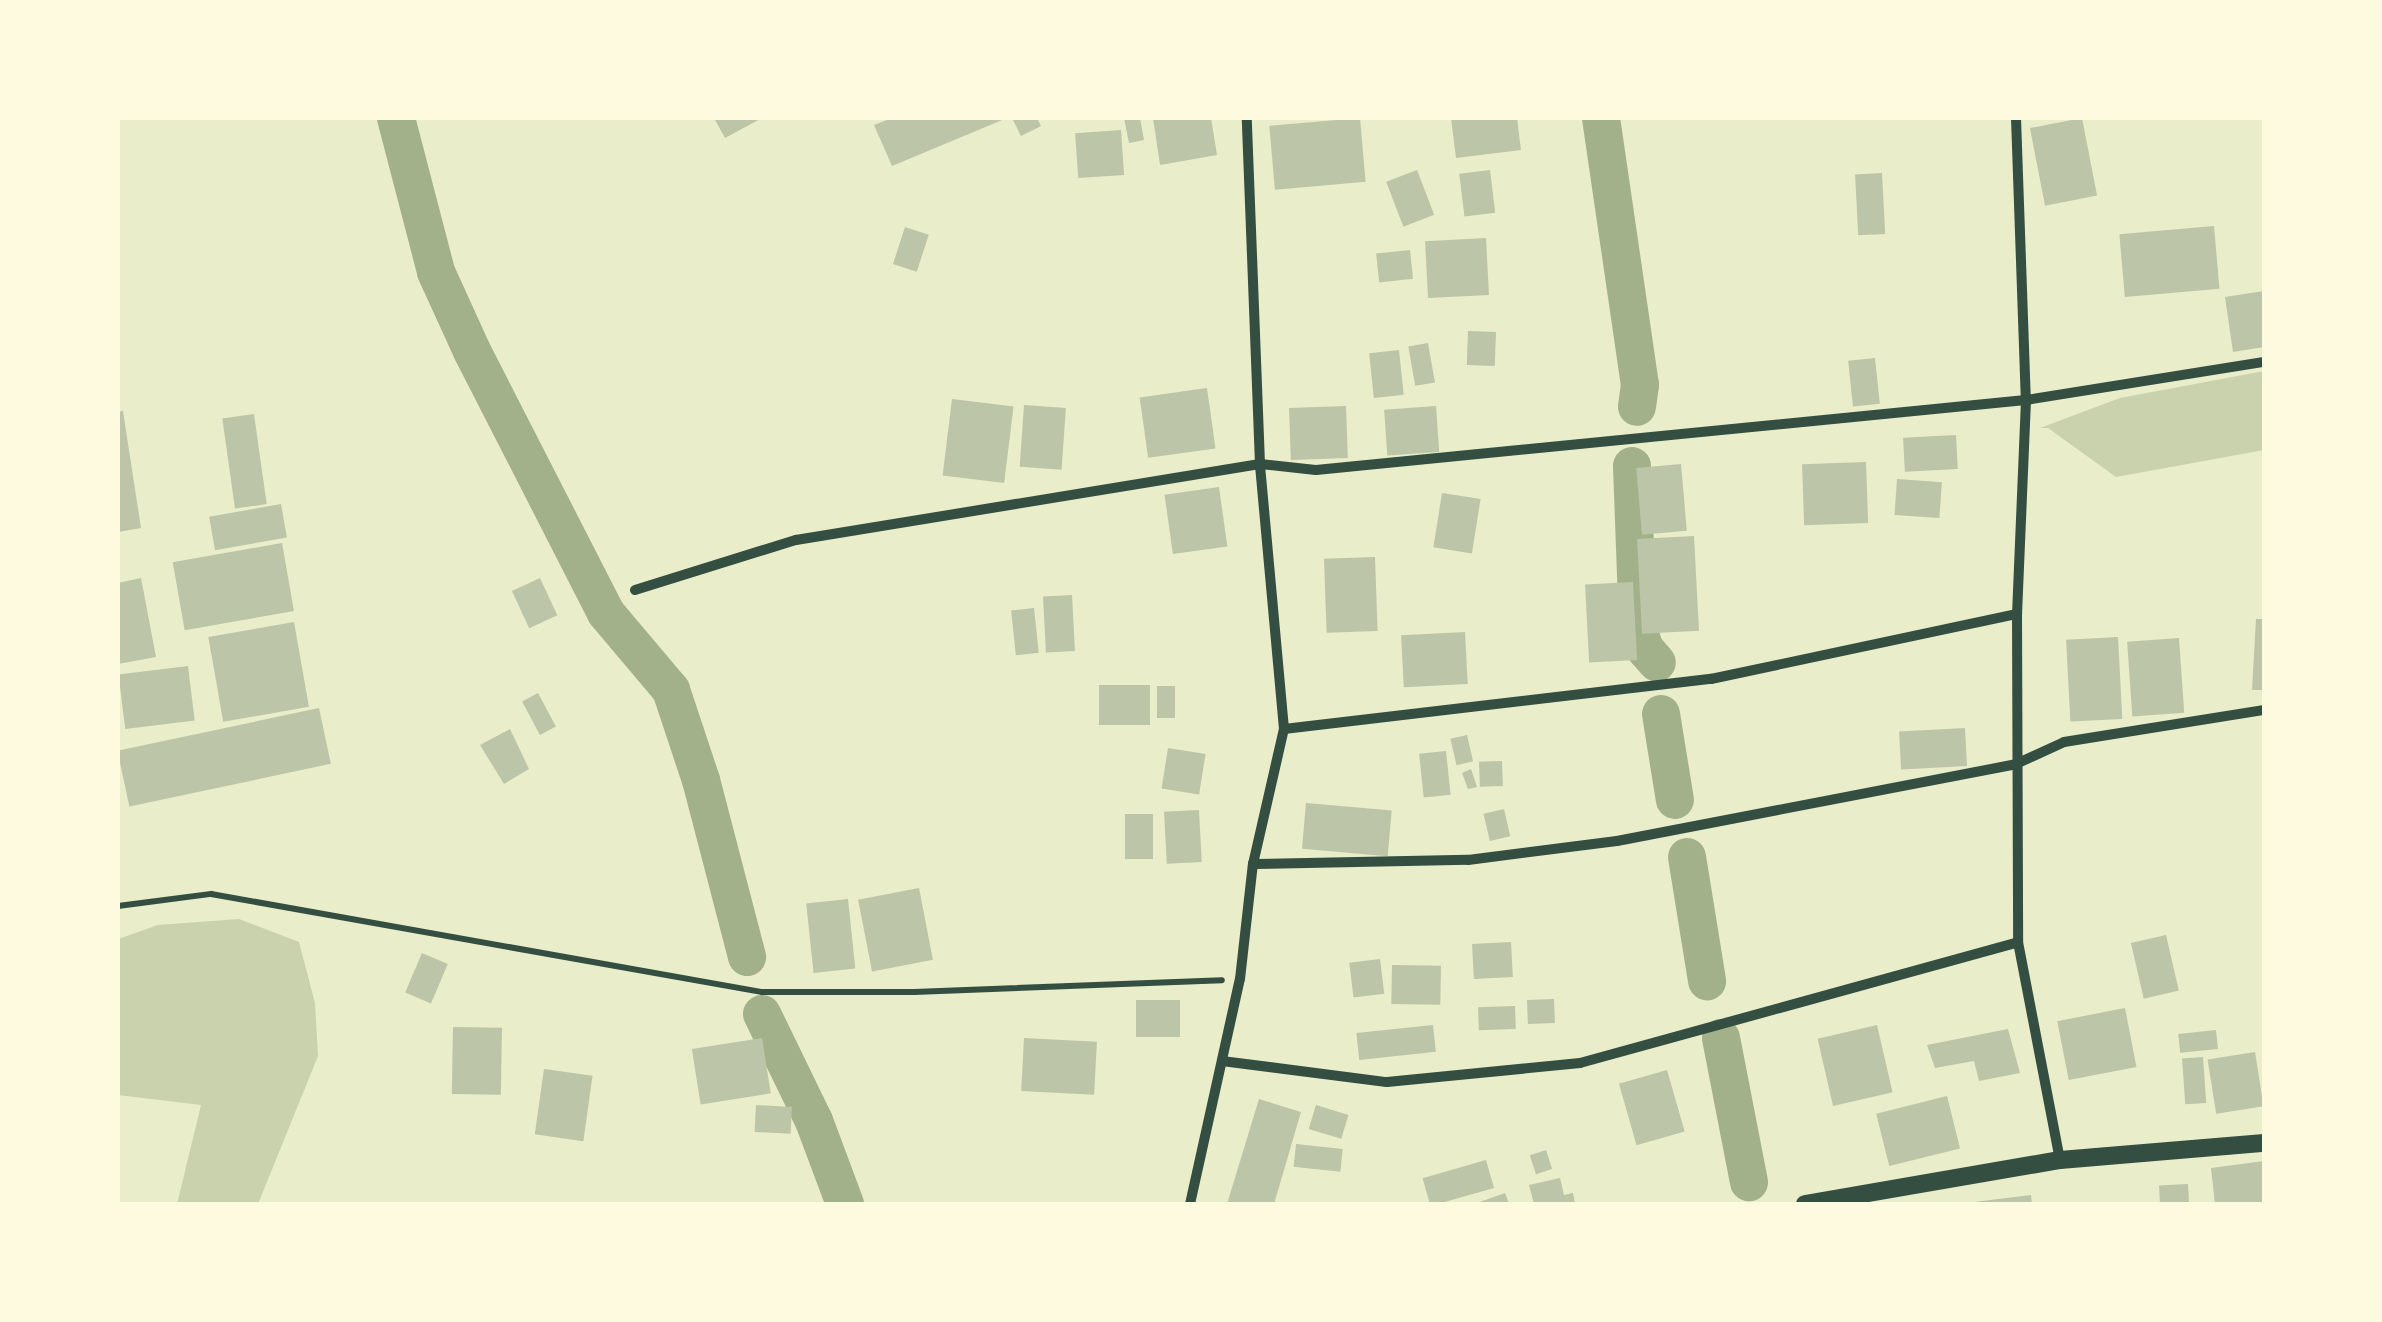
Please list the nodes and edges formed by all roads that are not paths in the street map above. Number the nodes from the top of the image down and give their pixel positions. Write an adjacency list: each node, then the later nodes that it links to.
1 (1248, 118): 5 (street)
2 (2016, 118): 4 (street)
3 (2264, 362): 4 (street)
4 (2026, 400): 5 (street); 7 (street)
5 (1260, 464): 6 (street); 9 (street)
6 (636, 590)
7 (2018, 614): 9 (street); 10 (street)
8 (2264, 710): 10 (street)
9 (1284, 729): 11 (street)
10 (2016, 764): 11 (street); 12 (street)
11 (1253, 864): 13 (street)
12 (2018, 942): 13 (street); 15 (street)
13 (1222, 1061): 16 (street)
14 (2264, 1143): 15 (street)
15 (2060, 1160): 17 (street)
16 (1190, 1204)
17 (1805, 1204)

